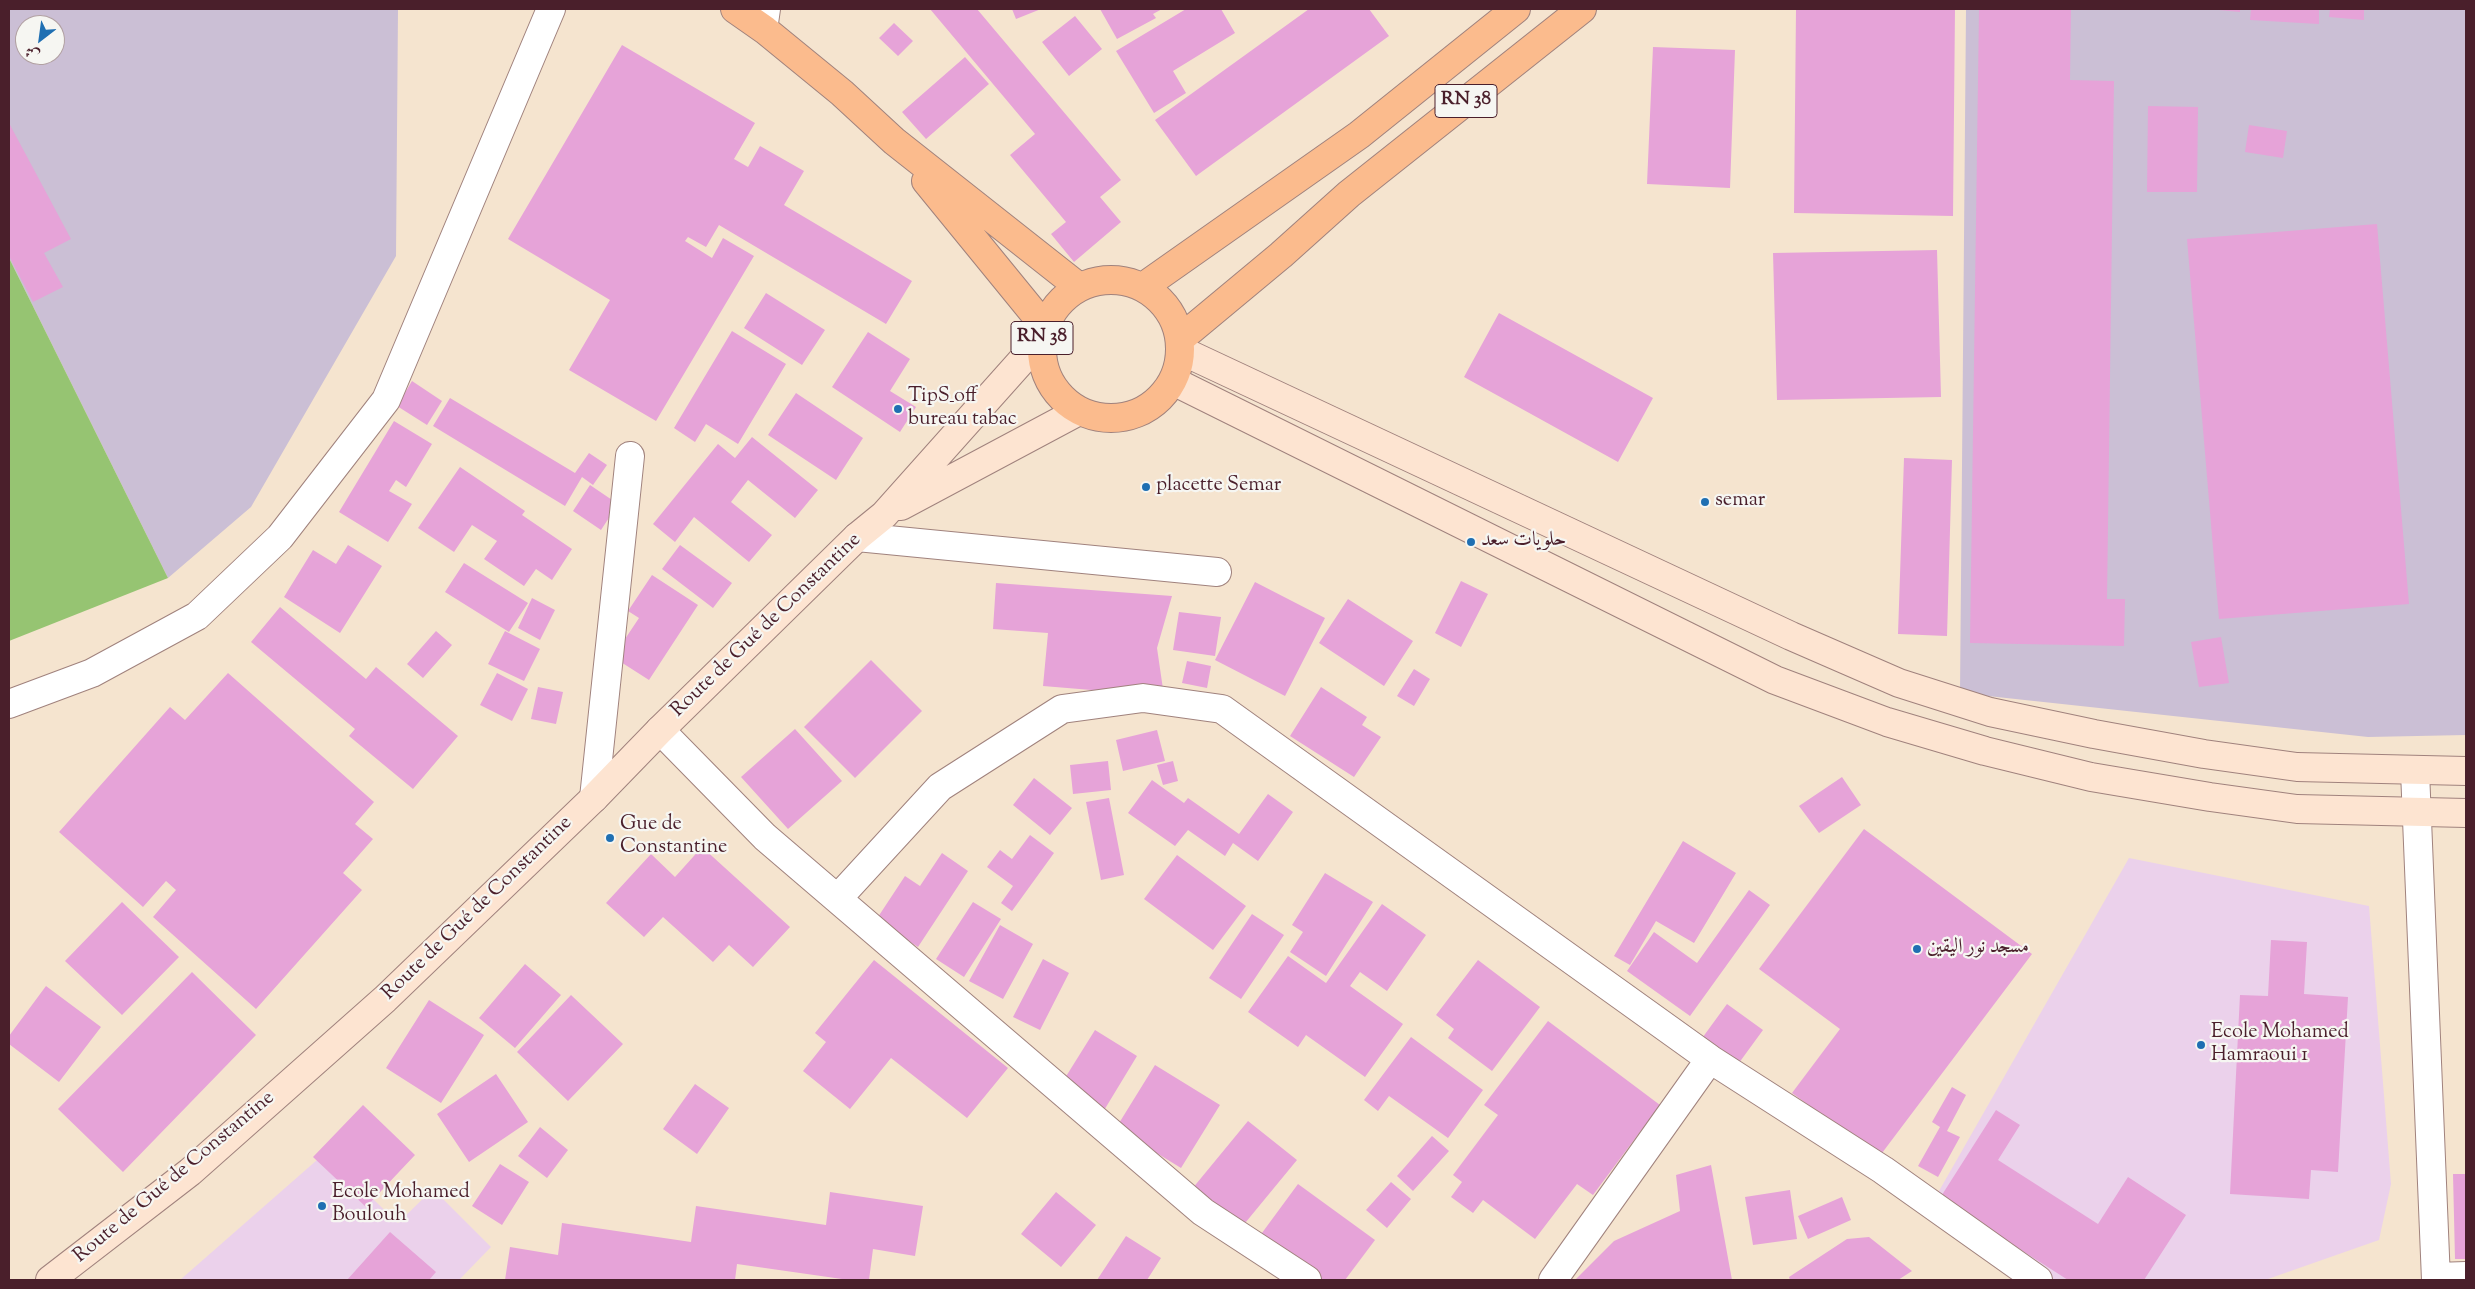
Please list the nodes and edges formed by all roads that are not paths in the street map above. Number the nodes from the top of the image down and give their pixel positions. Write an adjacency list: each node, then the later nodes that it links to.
1 (552, 9): 17 (street)
2 (735, 9): 5 (main road, RN 38)
3 (1516, 9): 8 (main road, RN 38)
4 (1582, 9): 10 (main road, RN 38)
5 (767, 19): 6 (main road, RN 38)
6 (894, 141): 7 (main road, RN 38); 9 (main road, RN 38)
7 (1080, 287): 8 (main road, RN 38); 9 (main road, RN 38)
8 (1143, 287): 10 (main road, RN 38)
9 (1044, 333): 12 (main road, RN 38); 14 (main road, Route de Gué de Constantine)
10 (1180, 345): 11 (main road, RN 38); 19 (main road)
11 (1173, 381): 12 (main road, RN 38); 22 (main road)
12 (1080, 411): 14 (main road, Route de Gué de Constantine)
13 (630, 456): 21 (street)
14 (884, 515): 15 (main road, Route de Gué de Constantine)
15 (857, 537): 16 (street); 18 (main road, Route de Gué de Constantine)
16 (1217, 572)
17 (9, 704)
18 (660, 730): 21 (main road, Route de Gué de Constantine); 24 (street)
19 (2415, 771): 20 (main road); 22 (street)
20 (2466, 772)
21 (594, 798): 28 (main road, Route de Gué de Constantine)
22 (2416, 812): 23 (main road); 27 (street)
23 (2466, 814)
24 (838, 898): 25 (street); 29 (street)
25 (1710, 1059): 30 (street); 31 (street)
26 (2466, 1276): 27 (street)
27 (2437, 1278)
28 (50, 1280)
29 (1307, 1280)
30 (1553, 1280)
31 (2038, 1280)

